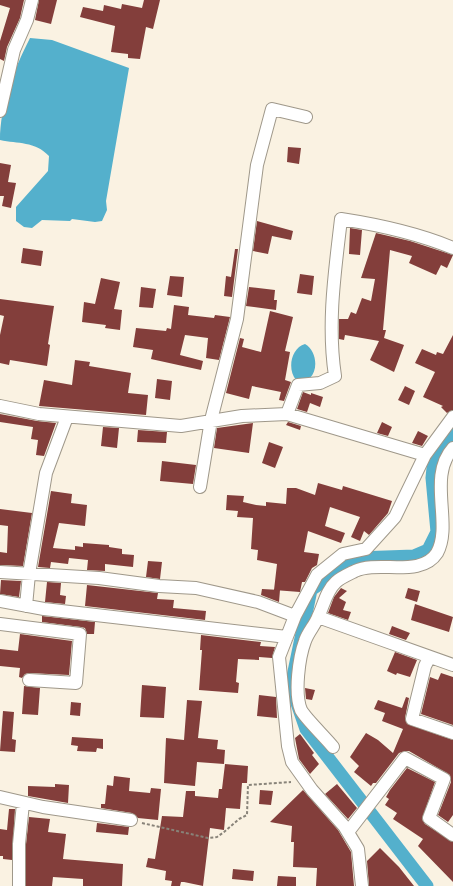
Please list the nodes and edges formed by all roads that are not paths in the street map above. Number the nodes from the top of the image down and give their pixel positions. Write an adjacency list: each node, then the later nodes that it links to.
1 (32, 0): 2 (street)
2 (0, 111)
3 (306, 117): 9 (street)
4 (453, 248): 6 (street)
5 (0, 406): 7 (street)
6 (287, 414): 9 (street); 11 (street)
7 (67, 417): 9 (street); 14 (street)
8 (453, 417): 11 (street)
9 (211, 420): 12 (street)
10 (453, 448): 18 (street)
11 (425, 455): 17 (street)
12 (200, 487)
13 (0, 572): 14 (street)
14 (29, 574): 16 (street); 17 (street)
15 (0, 601): 16 (street)
16 (26, 606): 20 (street)
17 (295, 616): 20 (street)
18 (318, 617): 21 (street); 25 (street)
19 (0, 624): 23 (street)
20 (287, 637): 29 (street)
21 (429, 658): 22 (street); 24 (street)
22 (453, 665)
23 (29, 680)
24 (453, 733)
25 (333, 746)
26 (0, 797): 27 (street)
27 (23, 803): 28 (street); 31 (street)
28 (131, 820)
29 (348, 832): 30 (street); 32 (street)
30 (453, 835)
31 (19, 886)
32 (362, 886)

